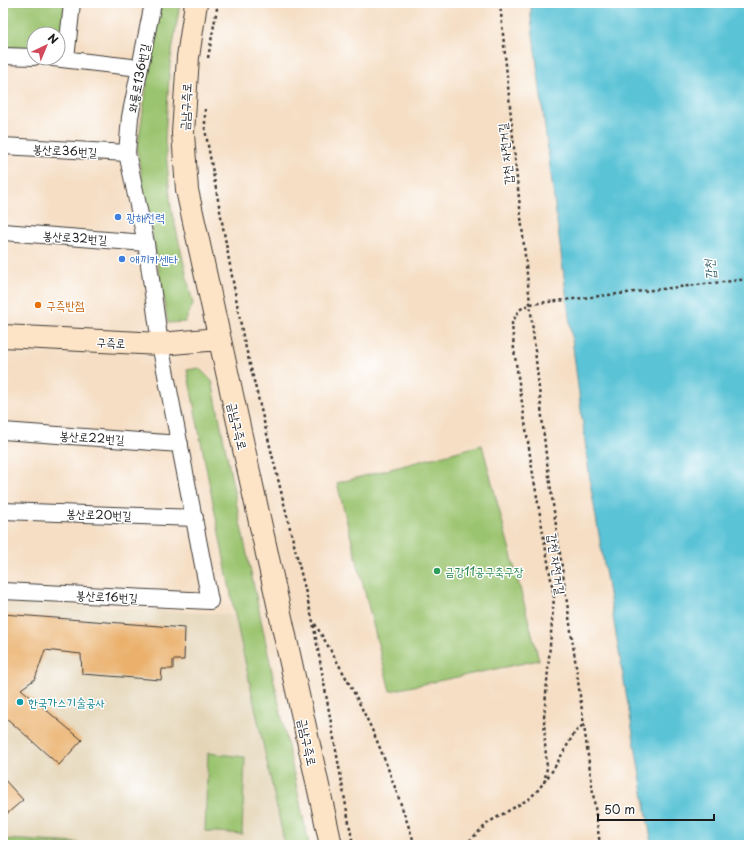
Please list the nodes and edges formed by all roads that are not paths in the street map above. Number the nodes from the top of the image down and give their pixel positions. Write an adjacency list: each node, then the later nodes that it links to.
1 (72, 3): 4 (street)
2 (153, 3): 8 (street, 와룡로136번길)
3 (196, 3): 14 (main road, 금남구즉로)
4 (66, 28)
5 (3, 56): 6 (street)
6 (26, 57)
7 (66, 59): 8 (street)
8 (140, 68): 10 (street, 와룡로136번길)
9 (3, 146): 10 (street, 봉산로36번길)
10 (127, 153): 12 (street, 와룡로136번길)
11 (3, 232): 12 (street, 봉산로32번길)
12 (146, 243): 15 (street, 와룡로136번길)
13 (3, 336): 15 (main road, 구즉로)
14 (219, 339): 15 (main road, 구즉로); 22 (main road, 금남구즉로)
15 (160, 344): 17 (street, 와룡로136번길)
16 (3, 431): 17 (street, 봉산로22번길)
17 (180, 444): 19 (street, 와룡로136번길)
18 (3, 511): 19 (street, 봉산로20번길)
19 (194, 518): 21 (street, 와룡로136번길)
20 (3, 591): 21 (street, 봉산로16번길)
21 (210, 601)
22 (331, 845)

